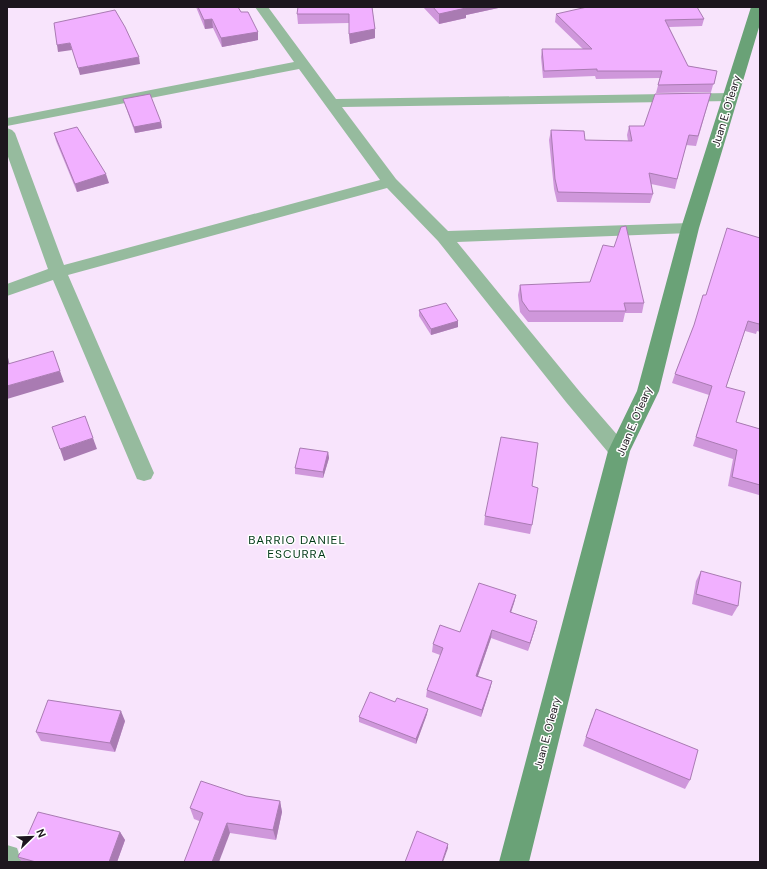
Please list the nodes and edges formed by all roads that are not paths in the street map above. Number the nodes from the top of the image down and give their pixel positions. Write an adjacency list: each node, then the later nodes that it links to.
1 (260, 7): 3 (street)
2 (758, 7): 4 (street, Juan E. O´leary)
3 (303, 64): 5 (street); 6 (street)
4 (730, 97): 5 (street); 9 (street, Juan E. O´leary)
5 (331, 103): 8 (street)
6 (7, 122)
7 (7, 133): 11 (street)
8 (390, 182): 10 (street); 11 (street)
9 (690, 228): 10 (street); 13 (street, Juan E. O´leary)
10 (444, 237): 13 (street)
11 (58, 272): 12 (street); 14 (street)
12 (7, 290)
13 (620, 451): 17 (street, Juan E. O´leary)
14 (144, 473)
15 (7, 858): 16 (street)
16 (8, 862)
17 (514, 862)

